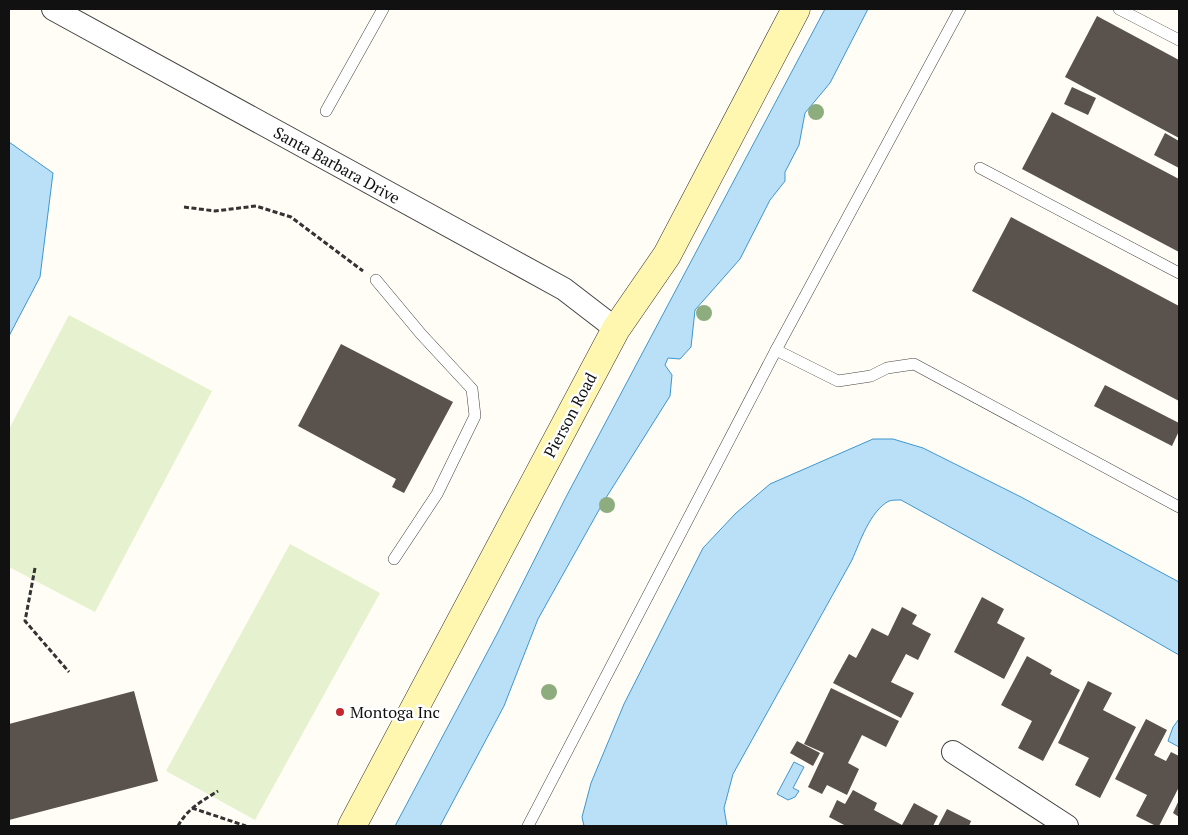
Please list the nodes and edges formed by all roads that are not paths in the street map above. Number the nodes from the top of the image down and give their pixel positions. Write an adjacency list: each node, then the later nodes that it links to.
1 (53, 9): 11 (street, Santa Barbara Drive)
2 (382, 9): 7 (lane)
3 (796, 9): 11 (street, Pierson Road)
4 (960, 9): 12 (lane)
5 (1120, 9): 6 (lane)
6 (1179, 40)
7 (326, 111)
8 (980, 168): 9 (lane)
9 (1179, 273)
10 (376, 280): 14 (lane)
11 (616, 329): 16 (street, Pierson Road)
12 (776, 350): 13 (lane); 17 (lane)
13 (1179, 507)
14 (394, 559)
15 (953, 752): 18 (street)
16 (352, 826)
17 (528, 826)
18 (1067, 826)

